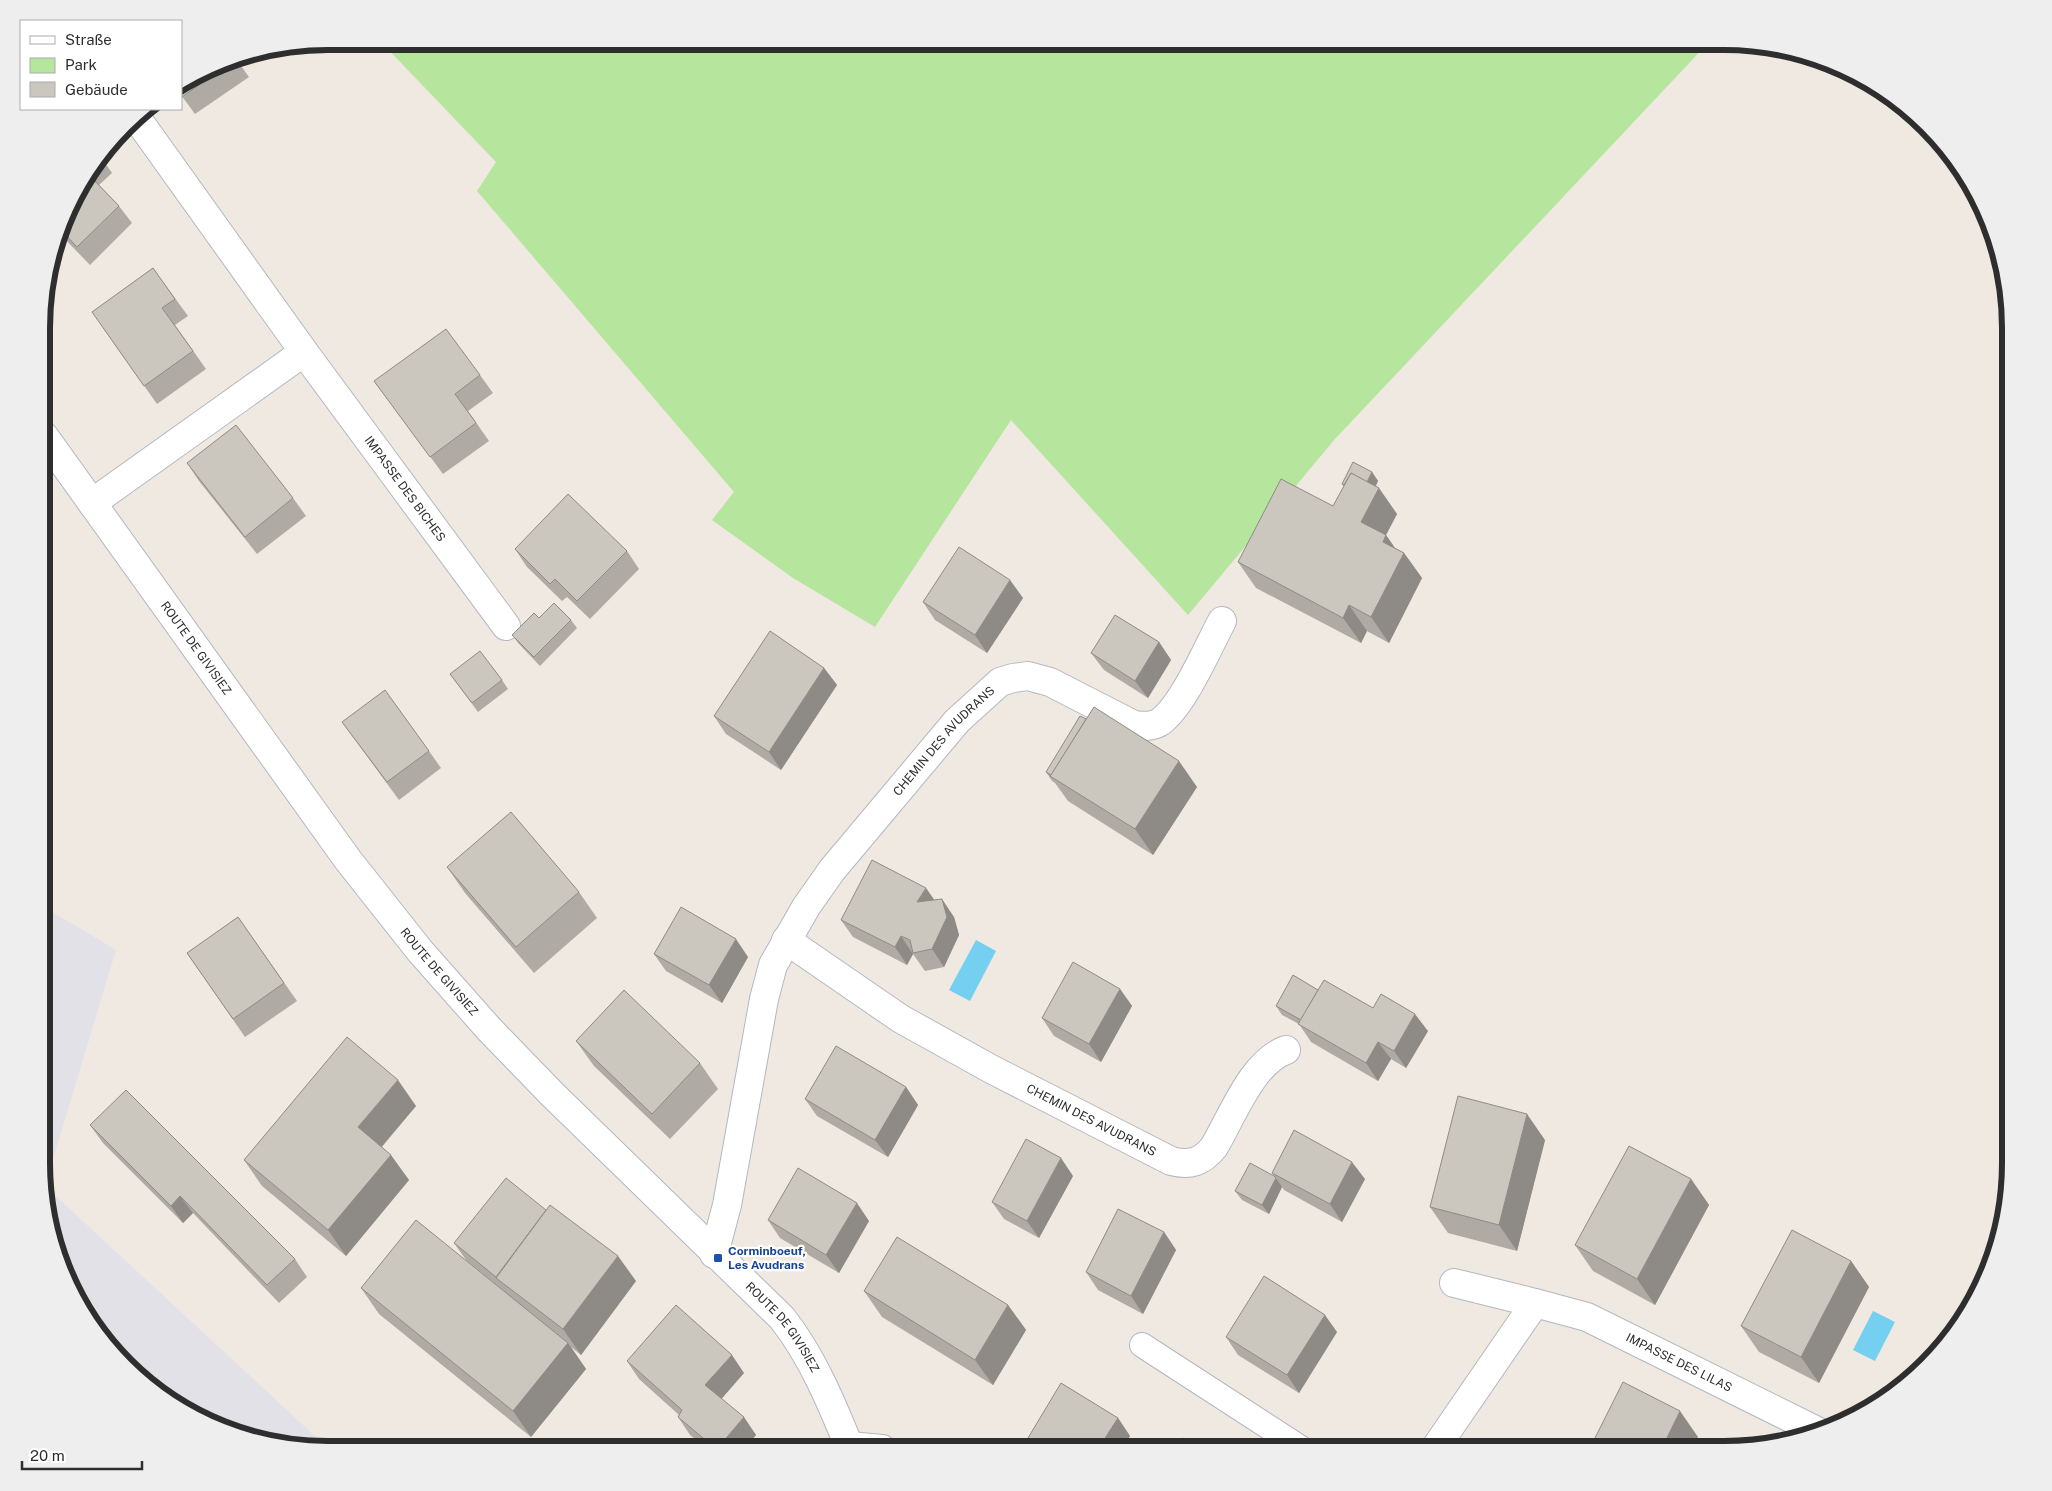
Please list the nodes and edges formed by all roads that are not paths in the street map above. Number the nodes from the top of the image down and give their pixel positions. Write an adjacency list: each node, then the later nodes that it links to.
1 (140, 123): 2 (street, IMPASSE DES BICHES)
2 (304, 352): 4 (street); 6 (street, IMPASSE DES BICHES)
3 (50, 444): 4 (street, ROUTE DE GIVISIEZ)
4 (92, 503): 9 (street, ROUTE DE GIVISIEZ)
5 (1222, 621): 7 (street, CHEMIN DES AVUDRANS)
6 (506, 626)
7 (786, 940): 8 (street, CHEMIN DES AVUDRANS); 9 (street, CHEMIN DES AVUDRANS)
8 (1286, 1050)
9 (714, 1254): 14 (street, ROUTE DE GIVISIEZ)
10 (1454, 1283): 11 (street, IMPASSE DES LILAS)
11 (1535, 1304): 13 (street, IMPASSE DES LILAS); 16 (street)
12 (1142, 1345): 15 (lane)
13 (1809, 1427)
14 (844, 1441)
15 (1290, 1441)
16 (1440, 1441)

